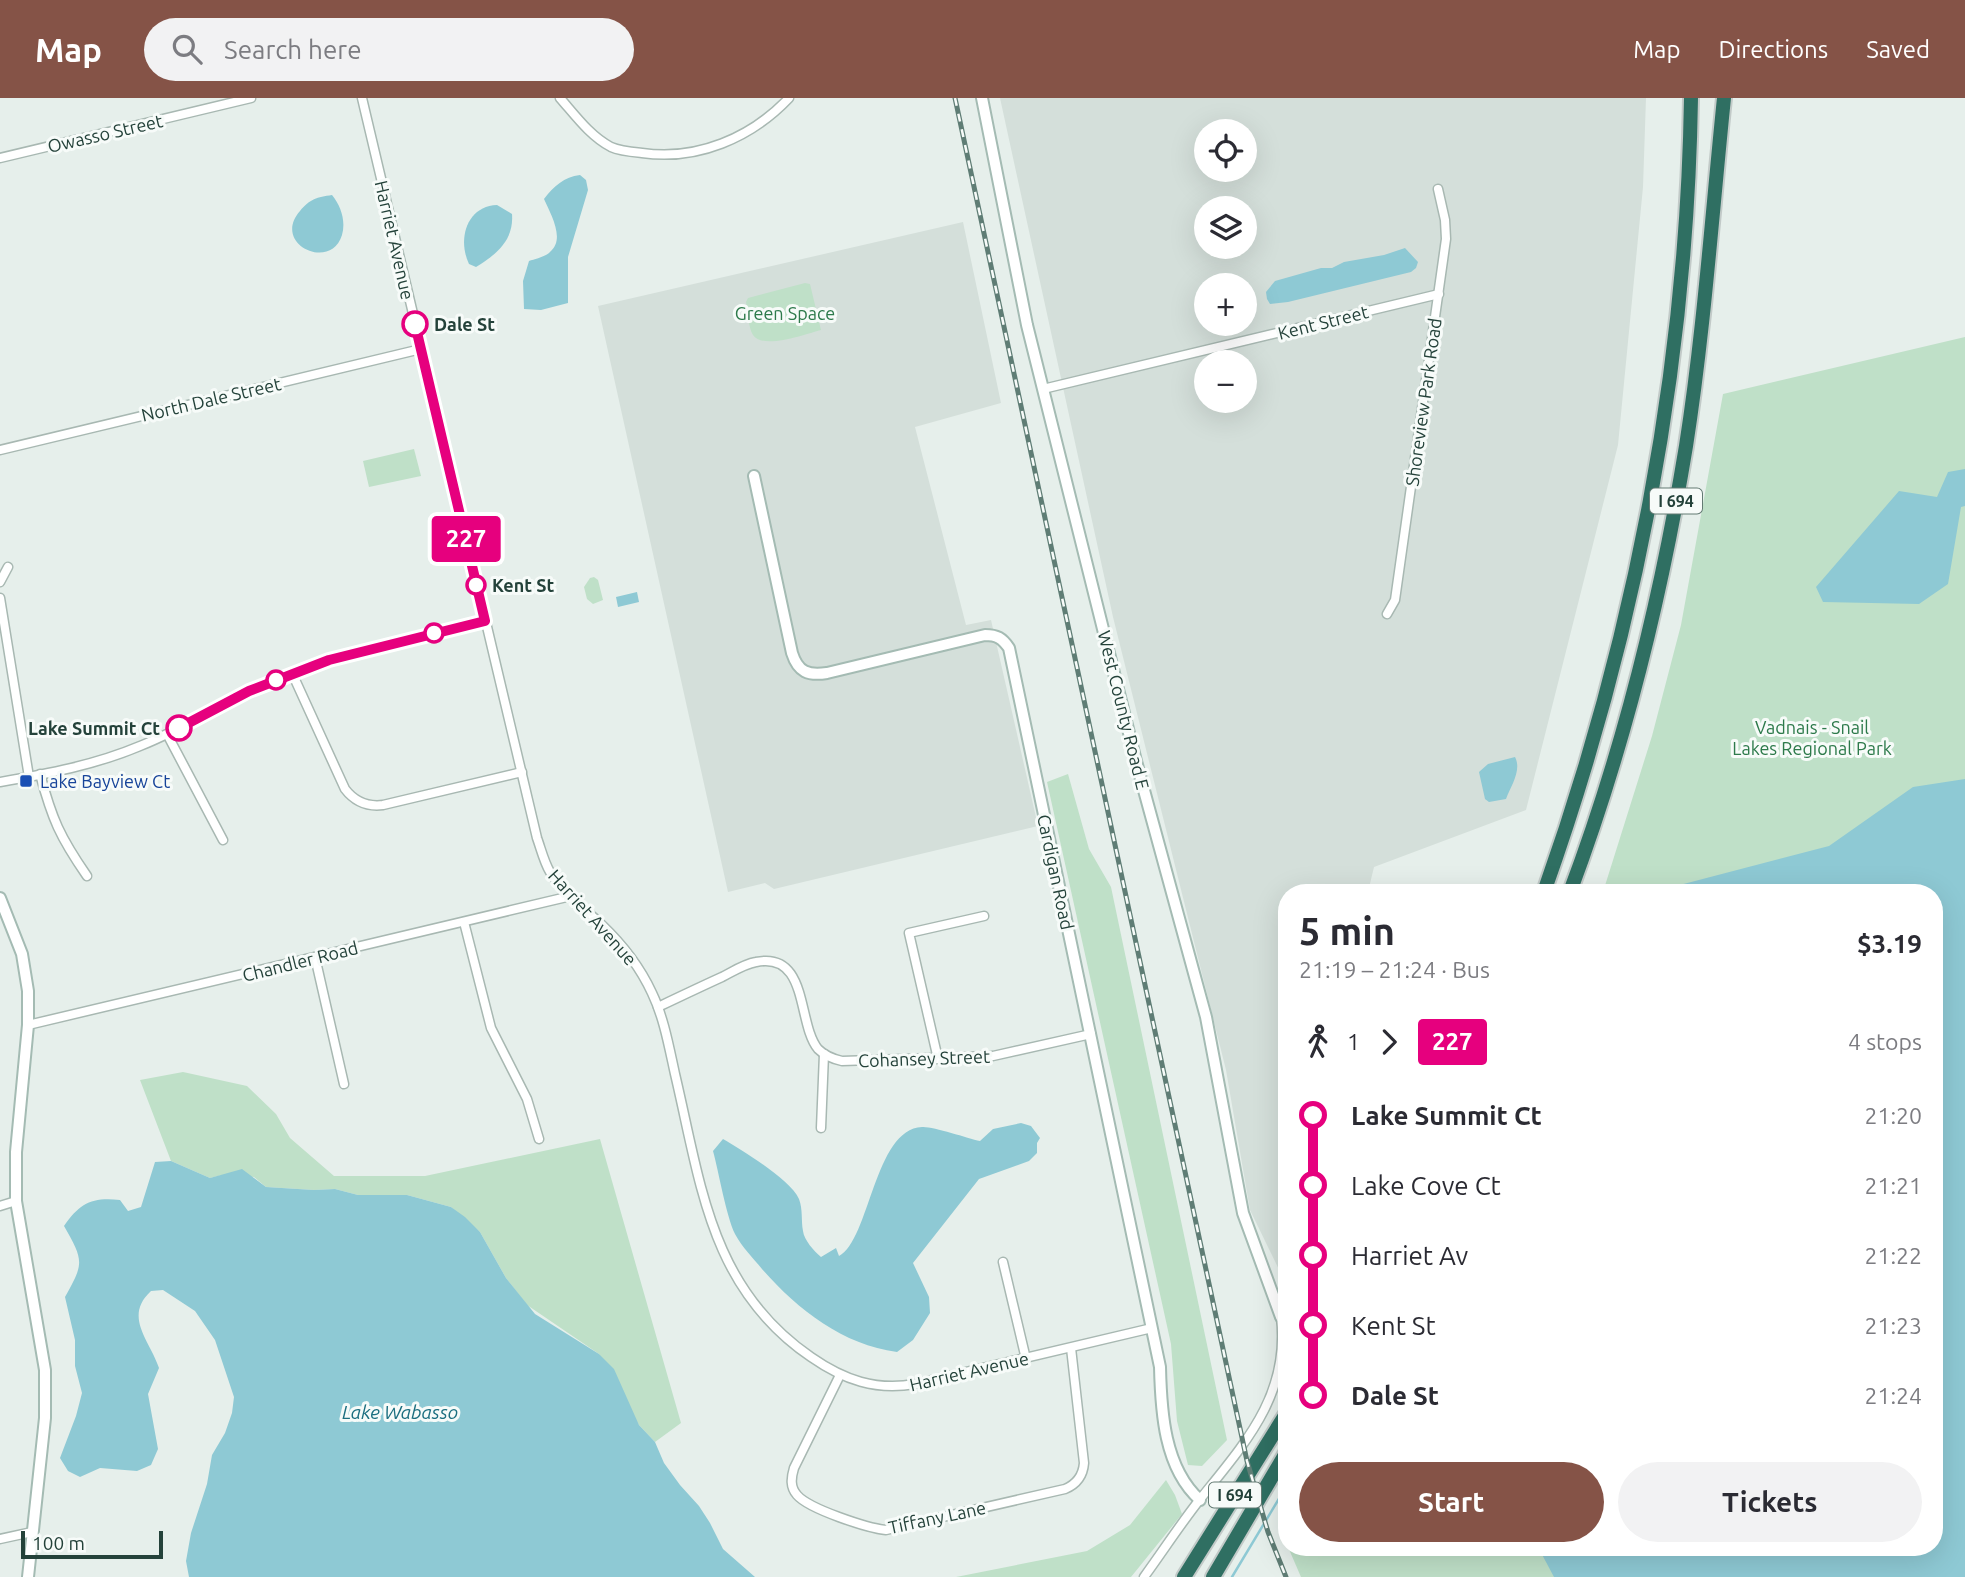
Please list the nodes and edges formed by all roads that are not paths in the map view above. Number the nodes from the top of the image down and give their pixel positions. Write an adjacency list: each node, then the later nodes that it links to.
1 (251, 98): 8 (street, Owasso Street)
2 (362, 98): 11 (street, Harriet Avenue)
3 (560, 98): 4 (street)
4 (789, 98)
5 (982, 98): 12 (street, West County Road E)
6 (1691, 98): 28 (highway, I 694)
7 (1724, 98): 29 (highway, I 694)
8 (0, 158)
9 (1438, 189): 10 (street, Shoreview Park Road)
10 (1439, 294): 12 (street, Kent Street); 18 (street, Shoreview Park Road)
11 (421, 349): 13 (street, North Dale Street); 19 (street, Harriet Avenue)
12 (1043, 389): 46 (street, West County Road E)
13 (0, 450)
14 (754, 476): 37 (street, Cardigan Road)
15 (8, 567): 16 (street)
16 (0, 582)
17 (0, 598): 24 (street)
18 (1387, 614)
19 (485, 621): 20 (street); 22 (street, Harriet Avenue)
20 (292, 673): 21 (street); 22 (street)
21 (167, 734): 23 (street); 26 (street)
22 (522, 772): 30 (street, Harriet Avenue)
23 (40, 774): 24 (street); 27 (street)
24 (29, 777): 25 (street)
25 (0, 782)
26 (223, 840)
27 (87, 876)
28 (1547, 884)
29 (1573, 884)
30 (571, 896): 33 (street, Chandler Road); 35 (street, Harriet Avenue)
31 (0, 898): 36 (street)
32 (984, 916): 39 (street)
33 (464, 922): 34 (street, Chandler Road); 42 (street)
34 (315, 957): 36 (street, Chandler Road); 40 (street)
35 (658, 1007): 38 (street); 51 (street, Harriet Avenue)
36 (28, 1025): 43 (street)
37 (1090, 1034): 39 (street, Cohansey Street); 47 (street, Cardigan Road)
38 (824, 1054): 39 (street, Cohansey Street); 41 (street)
39 (938, 1059)
40 (344, 1084)
41 (821, 1128)
42 (539, 1139)
43 (16, 1201): 44 (street); 55 (street)
44 (0, 1206)
45 (1003, 1262): 49 (street)
46 (1278, 1309)
47 (1152, 1328): 48 (street, Harriet Avenue); 54 (street, Cardigan Road)
48 (1071, 1348): 49 (street, Harriet Avenue); 51 (street, Tiffany Lane)
49 (1026, 1359): 51 (street, Harriet Avenue)
50 (1278, 1373): 54 (street)
51 (840, 1375)
52 (1278, 1427): 59 (highway, I 694)
53 (1278, 1467): 60 (highway, I 694)
54 (1200, 1500): 58 (street)
55 (32, 1532): 56 (street); 57 (street)
56 (0, 1539)
57 (28, 1577)
58 (1144, 1577)
59 (1184, 1577)
60 (1213, 1577)

